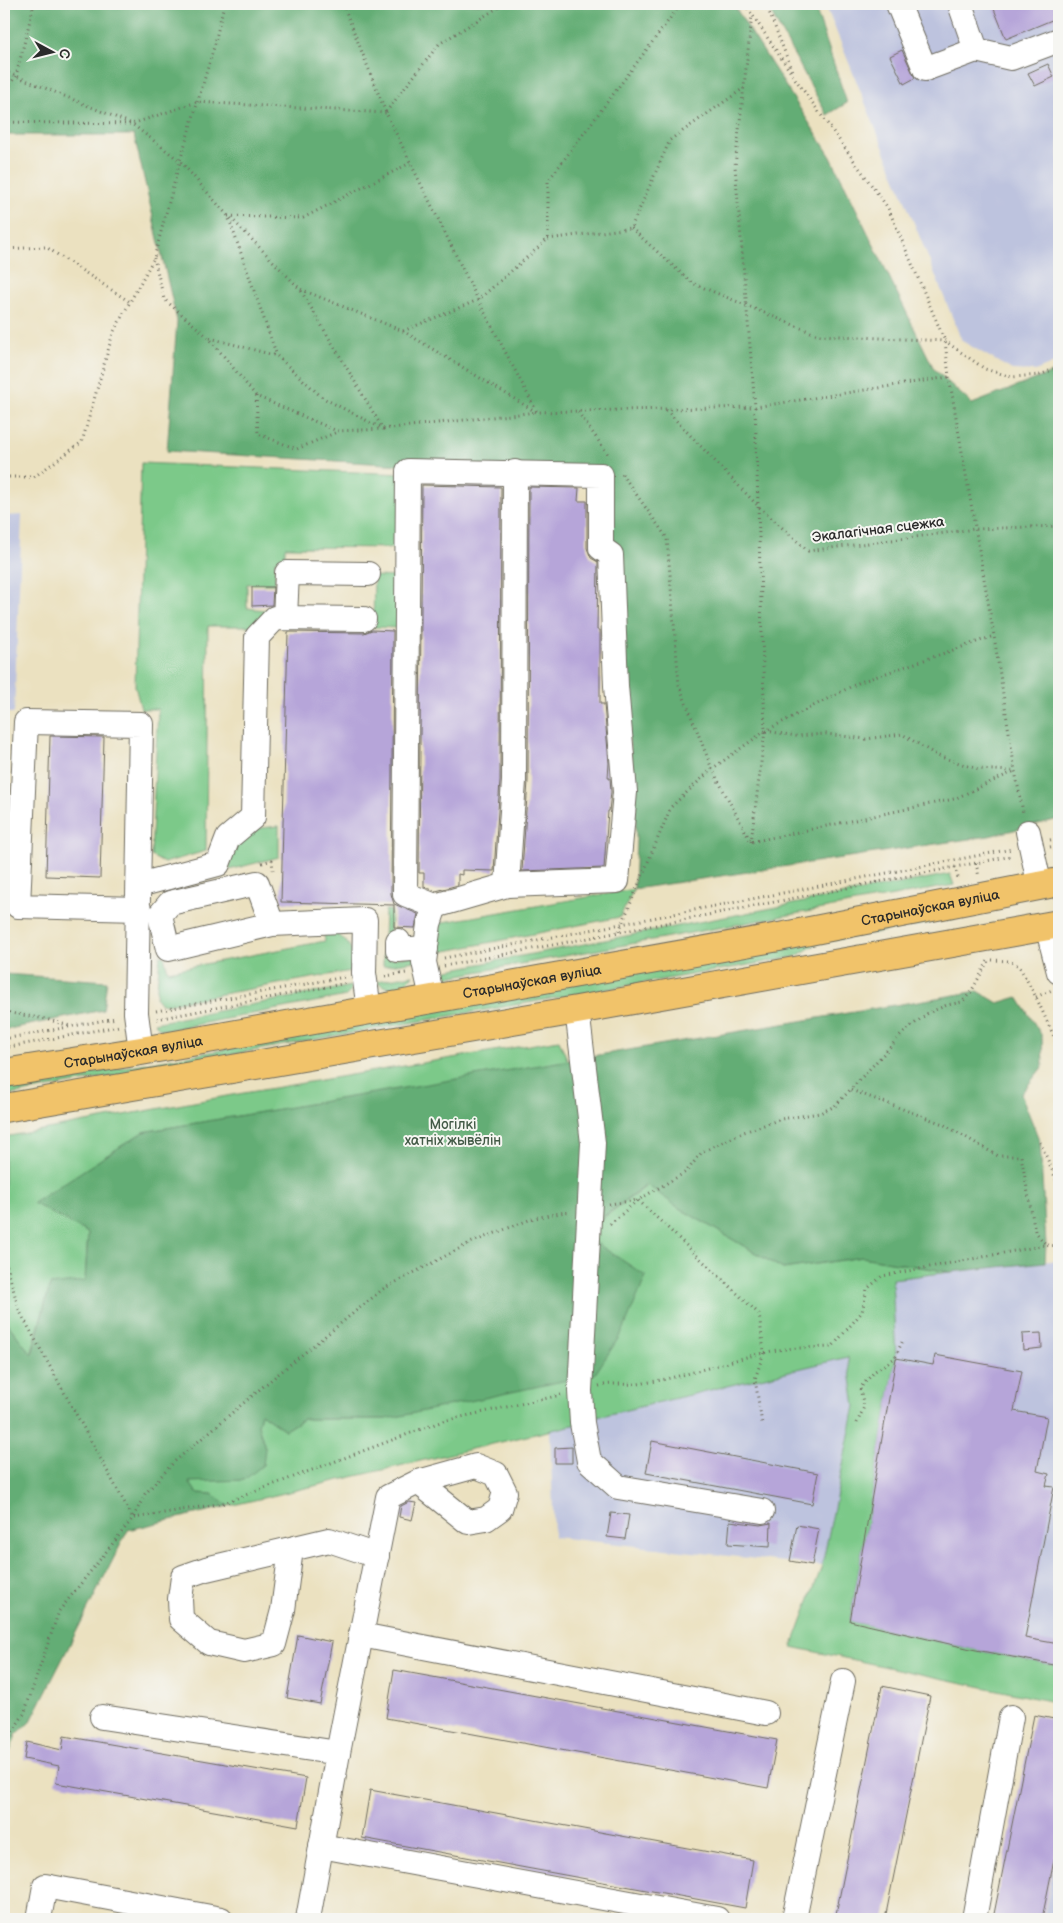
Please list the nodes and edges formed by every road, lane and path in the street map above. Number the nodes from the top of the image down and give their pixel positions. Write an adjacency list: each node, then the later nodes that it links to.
1 (34, 4): 14 (path)
2 (224, 4): 18 (path)
3 (343, 4): 19 (path)
4 (504, 4): 19 (path)
5 (681, 4): 26 (path)
6 (745, 4): 10 (path)
7 (766, 4): 15 (path)
8 (898, 4): 12 (street)
9 (960, 4): 12 (street)
10 (752, 14): 15 (path); 16 (path)
11 (1059, 40): 12 (street)
12 (976, 50)
13 (4, 71): 14 (path)
14 (16, 76): 17 (path); 21 (path)
15 (796, 80): 35 (path)
16 (744, 88): 25 (path); 32 (path)
17 (4, 93)
18 (197, 102): 19 (path); 21 (path); 22 (path)
19 (386, 113): 23 (path)
20 (4, 122): 21 (path)
21 (132, 124): 22 (path)
22 (180, 160): 24 (path); 28 (path)
23 (410, 163): 24 (path); 30 (path)
24 (228, 216): 29 (path); 36 (path)
25 (631, 228): 26 (path); 32 (path)
26 (548, 239): 30 (path)
27 (4, 249): 31 (path)
28 (154, 258): 31 (path); 34 (path)
29 (300, 289): 33 (path); 44 (path)
30 (478, 300): 33 (path); 42 (path)
31 (130, 302): 49 (path)
32 (746, 304): 35 (path); 40 (path)
33 (404, 331): 42 (path)
34 (209, 338): 36 (path); 39 (path)
35 (945, 341): 37 (path); 38 (path)
36 (277, 356): 44 (path)
37 (1059, 367)
38 (948, 377): 40 (path); 52 (path)
39 (256, 396): 45 (path); 45 (path)
40 (755, 407): 41 (path); 50 (path)
41 (666, 410): 43 (path); 50 (path, Экалагічная сцежка)
42 (537, 412): 43 (path); 44 (path)
43 (578, 412): 46 (path)
44 (383, 429): 45 (path)
45 (338, 431)
46 (612, 459)
47 (617, 467): 58 (path)
48 (515, 472): 64 (street); 64 (street); 67 (street)
49 (4, 477)
50 (758, 506): 52 (path, Экалагічная сцежка); 57 (path)
51 (1059, 526): 52 (path, Экалагічная сцежка)
52 (975, 529): 56 (path)
53 (368, 574): 54 (street)
54 (285, 618): 55 (street); 66 (street)
55 (364, 619)
56 (994, 636): 57 (path); 59 (path)
57 (765, 731): 58 (path); 59 (path); 61 (path)
58 (712, 769): 61 (path); 70 (path)
59 (1015, 771): 61 (path); 62 (path)
60 (1059, 838): 62 (path)
61 (751, 842)
62 (1030, 843): 63 (path); 65 (street); 70 (path); 72 (path)
63 (1059, 844)
64 (507, 884): 67 (street)
65 (1049, 884): 71 (main road); 80 (main road, Старынаўская вуліца)
66 (139, 885): 68 (street); 68 (street)
67 (436, 906): 74 (street)
68 (139, 909): 84 (street)
69 (272, 924): 77 (street)
70 (623, 924): 72 (path); 74 (path)
71 (1053, 925): 76 (street); 82 (main road)
72 (619, 932): 74 (path)
73 (398, 941): 74 (street)
74 (425, 960): 77 (path); 80 (street)
75 (988, 961): 90 (path)
76 (1059, 972)
77 (365, 976): 81 (street); 84 (path); 84 (path)
78 (1059, 987): 79 (path)
79 (1036, 996)
80 (432, 998): 81 (main road, Старынаўская вуліца)
81 (369, 1010): 88 (main road, Старынаўская вуліца)
82 (577, 1010): 91 (main road); 95 (street)
83 (4, 1012): 85 (path)
84 (137, 1017): 85 (path); 87 (path); 88 (street)
85 (73, 1026): 86 (path)
86 (4, 1039)
87 (4, 1048)
88 (141, 1051): 89 (main road, Старынаўская вуліца)
89 (4, 1073)
90 (851, 1090): 94 (path); 97 (path)
91 (4, 1108)
92 (1040, 1142): 93 (path)
93 (1059, 1186)
94 (638, 1200): 95 (path); 96 (path); 101 (path)
95 (590, 1206): 102 (street); 107 (path)
96 (606, 1230)
97 (1046, 1246): 98 (path); 101 (path)
98 (1059, 1246)
99 (4, 1256): 107 (path)
100 (902, 1342): 103 (path)
101 (764, 1352): 102 (path); 104 (path)
102 (580, 1391): 106 (street); 107 (path)
103 (857, 1423)
104 (762, 1424)
105 (418, 1482): 109 (street)
106 (762, 1511)
107 (133, 1518): 115 (path)
108 (291, 1549): 108 (street); 109 (street)
109 (377, 1556): 110 (street)
110 (361, 1635): 112 (street); 116 (street)
111 (843, 1681): 122 (street)
112 (766, 1713)
113 (102, 1717): 116 (street)
114 (1012, 1718): 123 (street)
115 (4, 1744)
116 (338, 1753): 117 (street)
117 (321, 1846): 120 (street); 121 (street)
118 (39, 1919): 119 (street)
119 (221, 1919)
120 (308, 1919)
121 (717, 1919)
122 (794, 1919)
123 (974, 1919)

